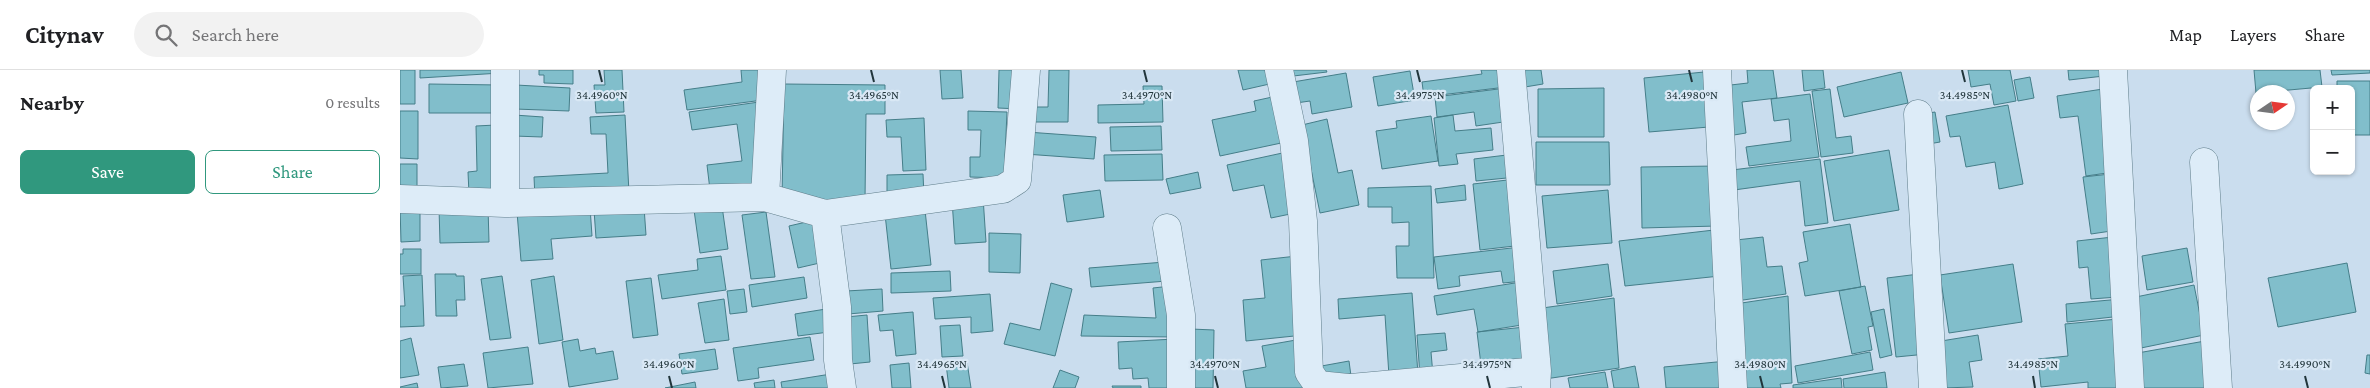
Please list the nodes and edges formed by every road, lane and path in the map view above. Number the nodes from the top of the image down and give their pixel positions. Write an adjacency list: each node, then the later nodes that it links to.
1 (505, 70): 12 (street)
2 (772, 70): 10 (street)
3 (1026, 70): 13 (street)
4 (1279, 70): 18 (street)
5 (1511, 70): 15 (street)
6 (1717, 70): 19 (street)
7 (2113, 70): 21 (street)
8 (1918, 114): 20 (street)
9 (2204, 162): 22 (street)
10 (766, 197): 12 (street); 13 (street)
11 (400, 199): 12 (street)
12 (505, 203)
13 (825, 214): 16 (street)
14 (1168, 228): 17 (street)
15 (1537, 380): 18 (street)
16 (842, 388)
17 (1181, 388)
18 (1349, 388)
19 (1732, 388)
20 (1933, 388)
21 (2130, 388)
22 (2218, 388)

